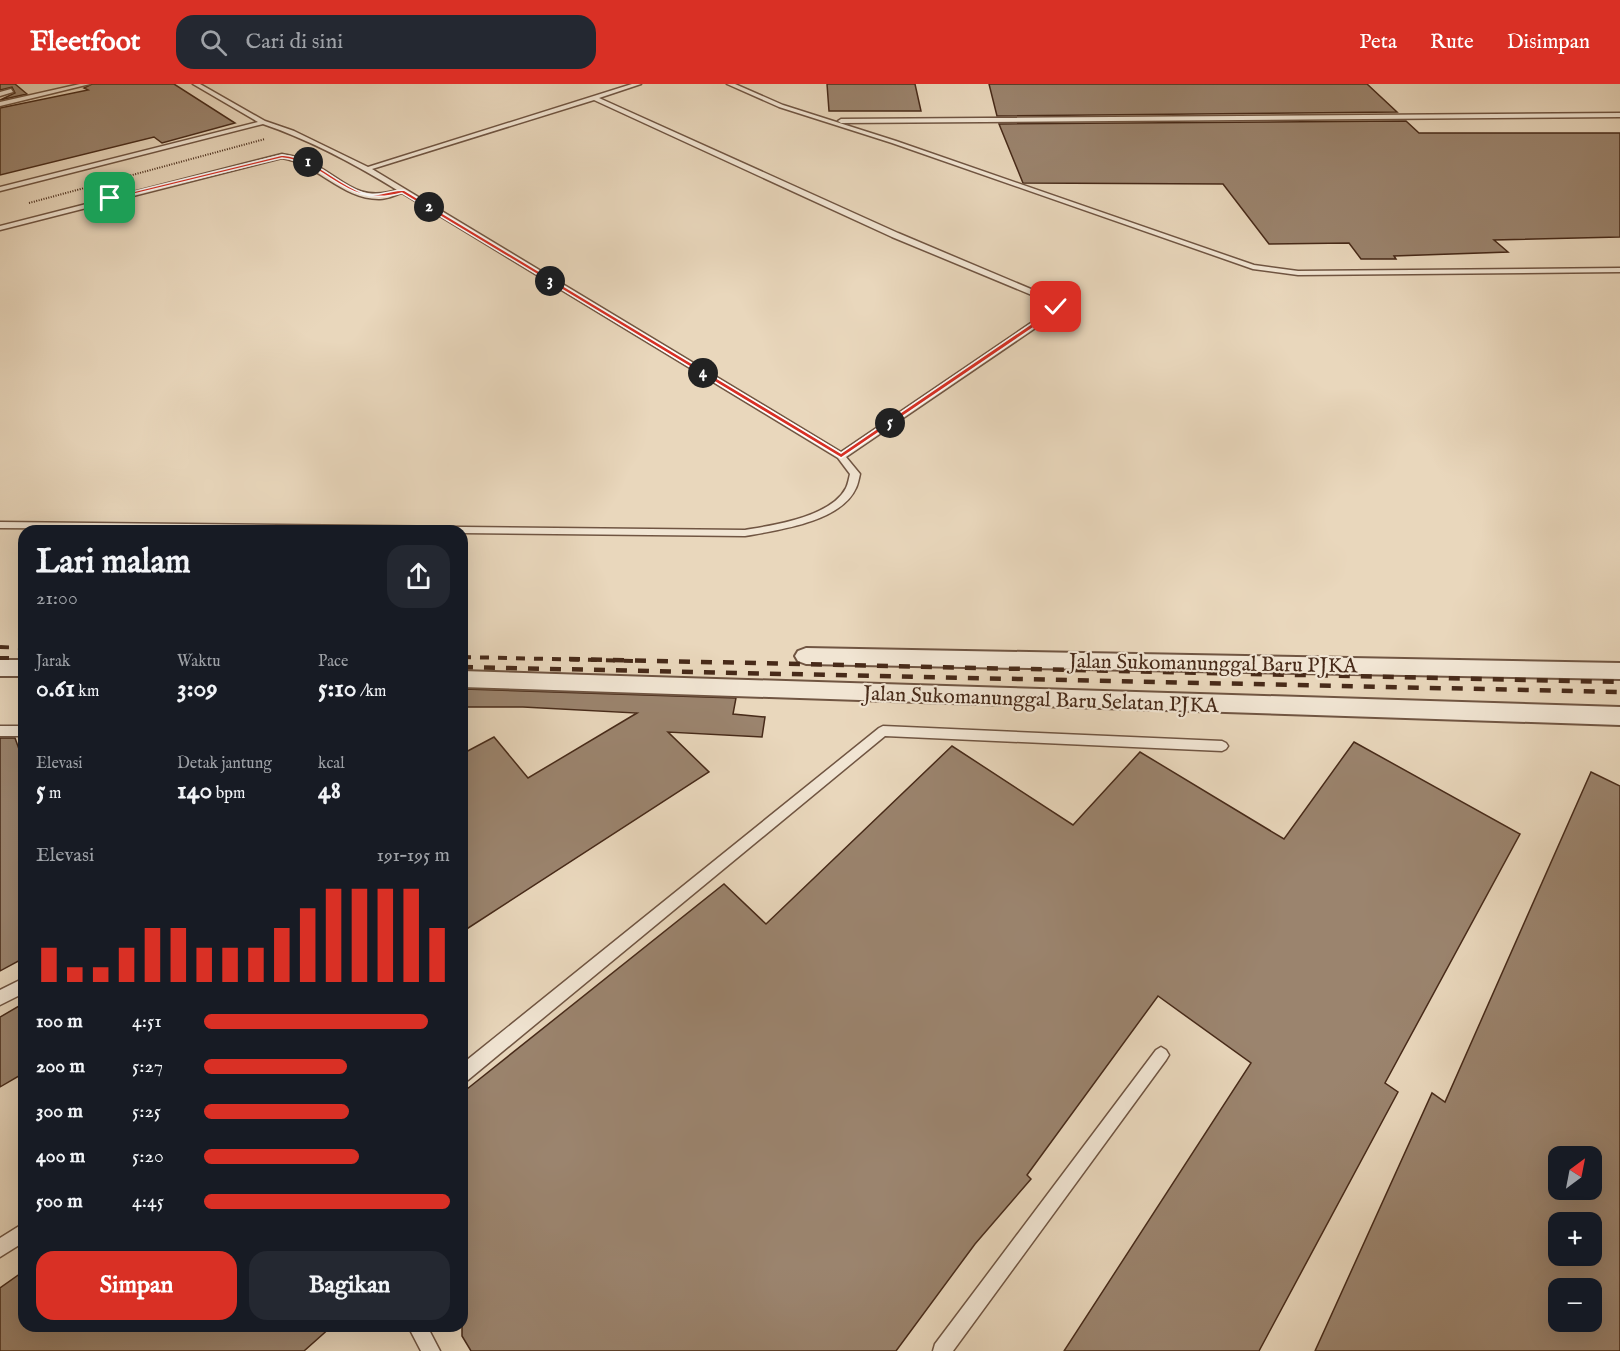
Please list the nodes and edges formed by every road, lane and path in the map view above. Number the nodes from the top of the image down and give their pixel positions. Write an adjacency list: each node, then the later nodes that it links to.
1 (87, 84): 8 (lane)
2 (196, 84): 11 (lane)
3 (638, 84): 7 (lane)
4 (730, 84): 10 (lane)
5 (12, 91): 6 (lane)
6 (0, 94)
7 (596, 99): 13 (lane); 19 (lane)
8 (0, 104)
9 (1620, 115): 10 (lane)
10 (828, 121): 18 (lane)
11 (263, 122): 12 (lane); 14 (lane)
12 (292, 132): 13 (lane); 16 (path)
13 (368, 169): 15 (lane)
14 (0, 189)
15 (402, 191): 17 (lane); 19 (lane)
16 (23, 205)
17 (0, 228)
18 (1620, 270)
19 (841, 456): 22 (lane)
20 (0, 525): 21 (lane)
21 (18, 525)
22 (468, 530)
23 (806, 656): 26 (street, Jalan Sukomanunggal Baru PJKA)
24 (0, 668): 25 (street)
25 (18, 668)
26 (1620, 671)
27 (468, 679): 28 (street, Jalan Sukomanunggal Baru Selatan PJKA)
28 (1620, 716)
29 (18, 731): 30 (lane)
30 (0, 732)
31 (1222, 746): 35 (lane)
32 (18, 988): 33 (lane)
33 (0, 998)
34 (1161, 1055): 40 (lane)
35 (468, 1069)
36 (18, 1236): 37 (lane)
37 (0, 1248)
38 (420, 1332): 39 (lane)
39 (431, 1351)
40 (942, 1351)

